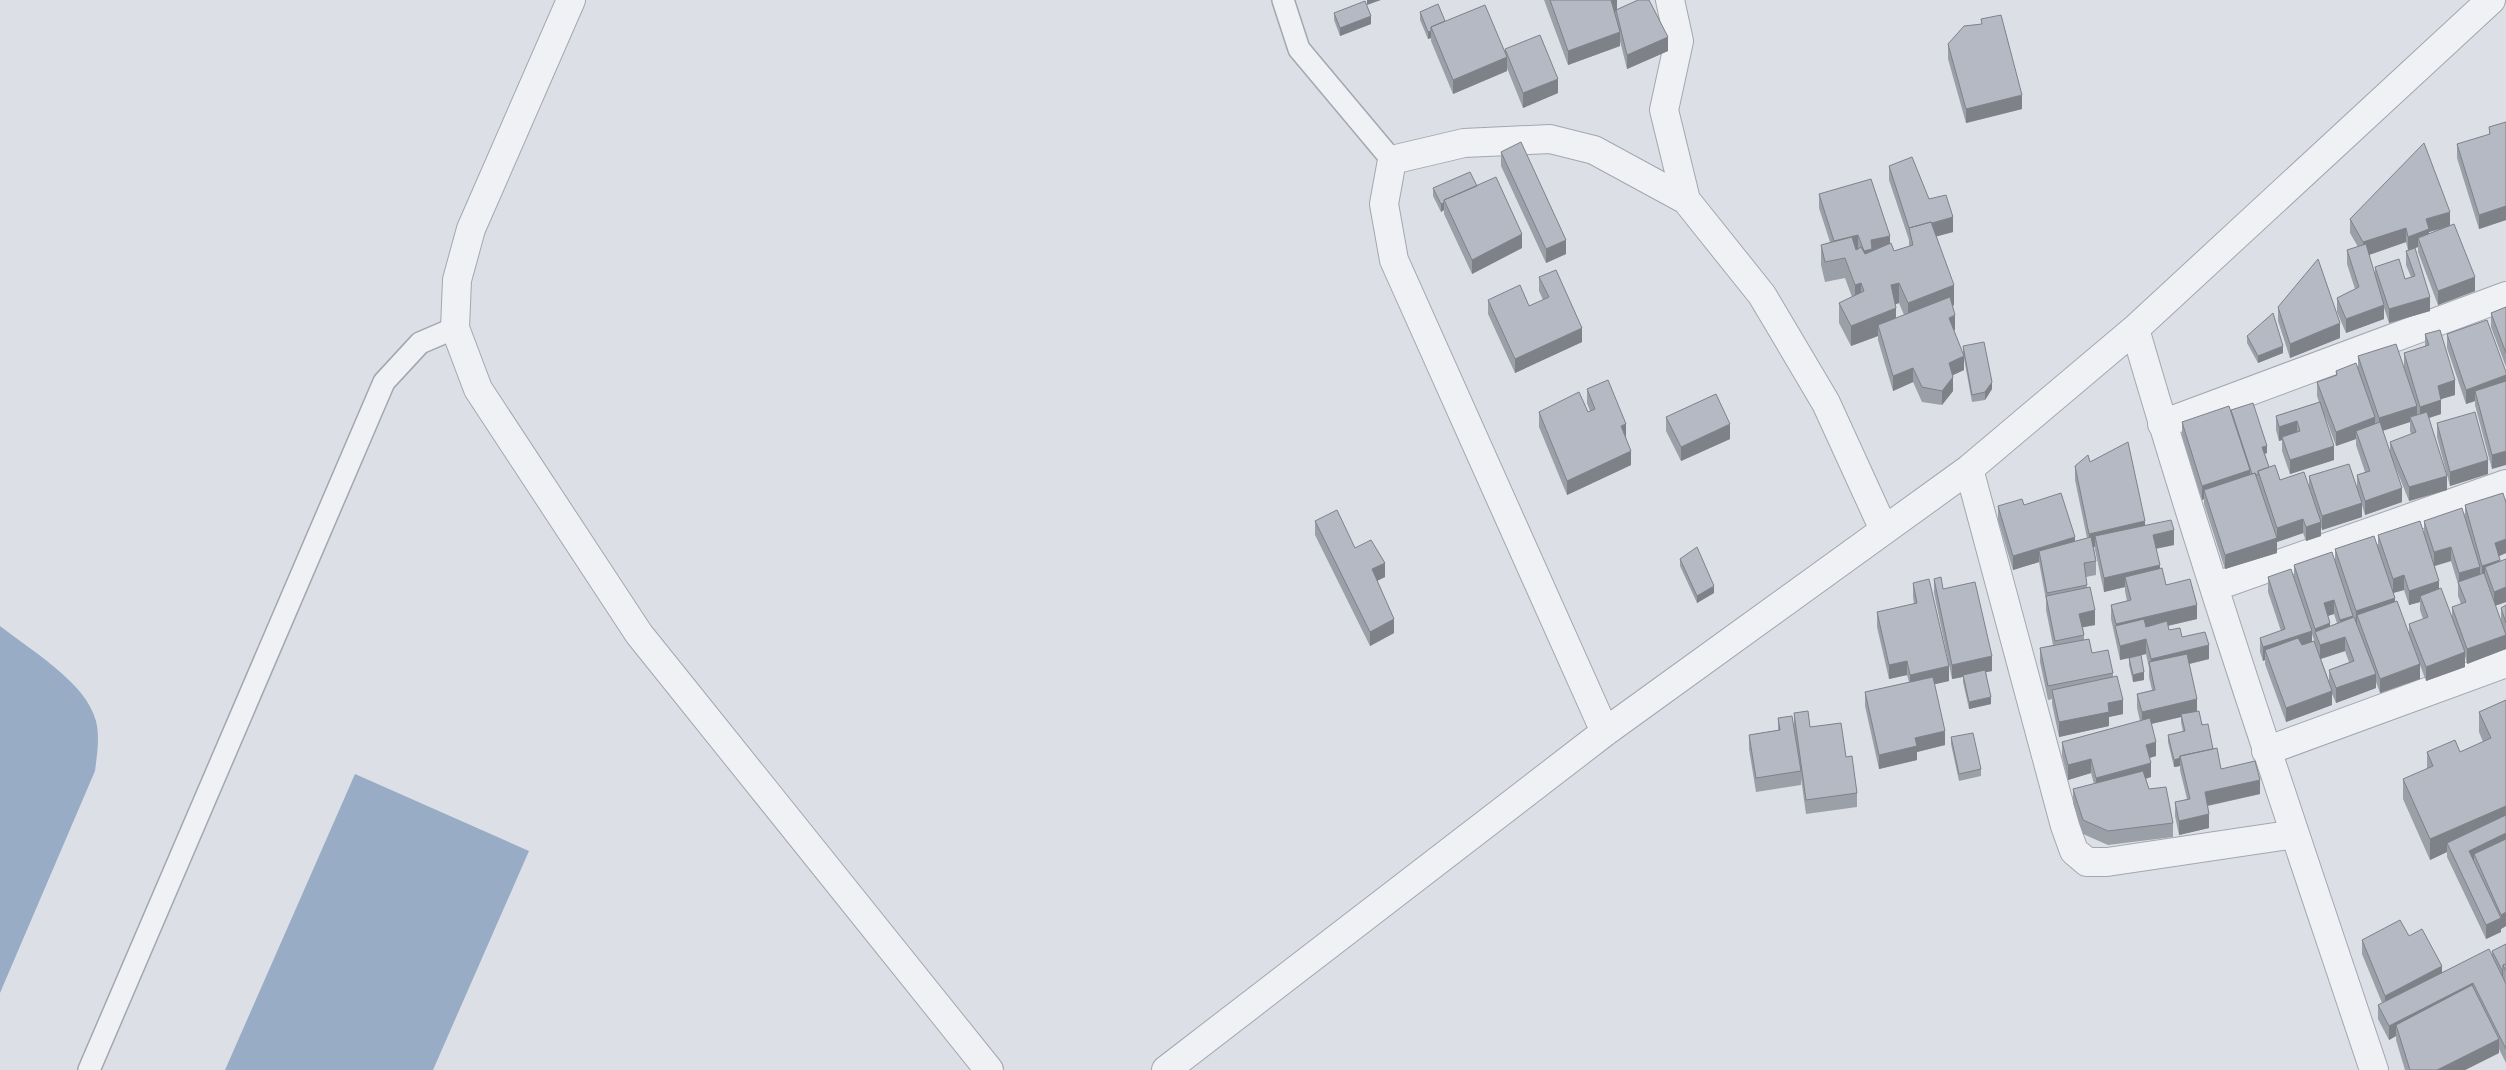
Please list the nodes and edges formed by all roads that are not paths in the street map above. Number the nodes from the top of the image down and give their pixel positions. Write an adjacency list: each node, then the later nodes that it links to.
1 (572, 0): 8 (street)
2 (1282, 0): 5 (lane)
3 (1670, 0): 6 (street)
4 (2491, 0): 9 (street)
5 (1392, 160): 6 (street); 16 (street)
6 (1686, 200): 13 (street)
7 (2506, 296): 10 (street)
8 (455, 328): 19 (lane); 20 (street)
9 (2135, 329): 10 (street); 11 (street)
10 (2162, 424): 14 (street)
11 (1969, 469): 13 (street); 18 (street)
12 (2506, 484): 14 (street)
13 (1884, 530): 16 (street)
14 (2214, 587): 17 (street)
15 (2506, 663): 17 (street)
16 (1605, 732): 21 (street)
17 (2266, 751): 18 (street)
18 (2295, 834): 22 (street)
19 (88, 1070)
20 (989, 1070)
21 (1166, 1070)
22 (2374, 1070)

